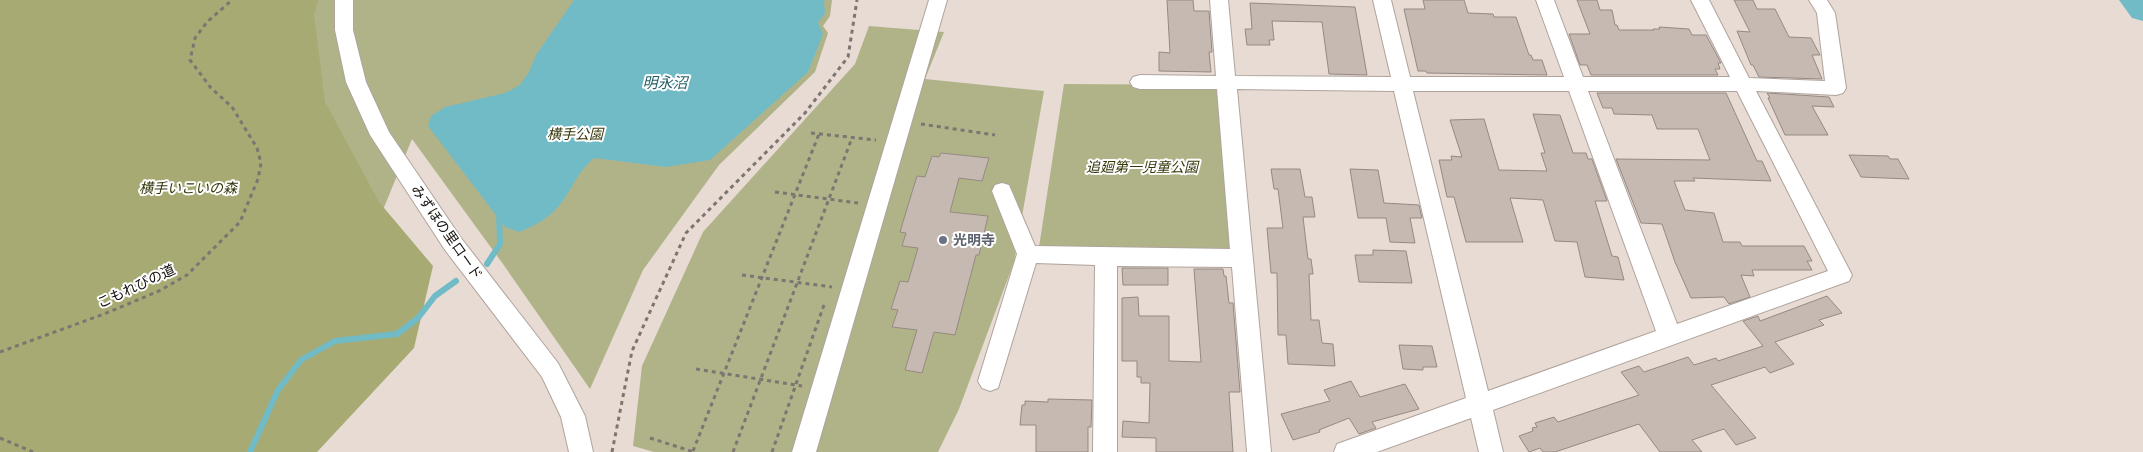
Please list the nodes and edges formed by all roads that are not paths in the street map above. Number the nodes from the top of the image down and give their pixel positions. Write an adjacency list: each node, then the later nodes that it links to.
1 (344, 0): 20 (street, みずほの里ロード)
2 (938, 0): 21 (street)
3 (1219, 0): 8 (street)
4 (1382, 0): 11 (street)
5 (1544, 0): 10 (street)
6 (1700, 0): 12 (street)
7 (1818, 0): 12 (street)
8 (1228, 81): 9 (street); 11 (street); 16 (street)
9 (1140, 82)
10 (1574, 83): 11 (street); 12 (street); 17 (street)
11 (1402, 84): 19 (street)
12 (1742, 84): 17 (street)
13 (1002, 191): 14 (street)
14 (1028, 254): 15 (street); 18 (street)
15 (1106, 257): 16 (street); 22 (street)
16 (1243, 258): 23 (street)
17 (1670, 337): 19 (street)
18 (990, 381)
19 (1479, 406): 24 (street); 25 (street)
20 (581, 452)
21 (804, 452)
22 (1105, 452)
23 (1259, 452)
24 (1346, 452)
25 (1491, 452)

